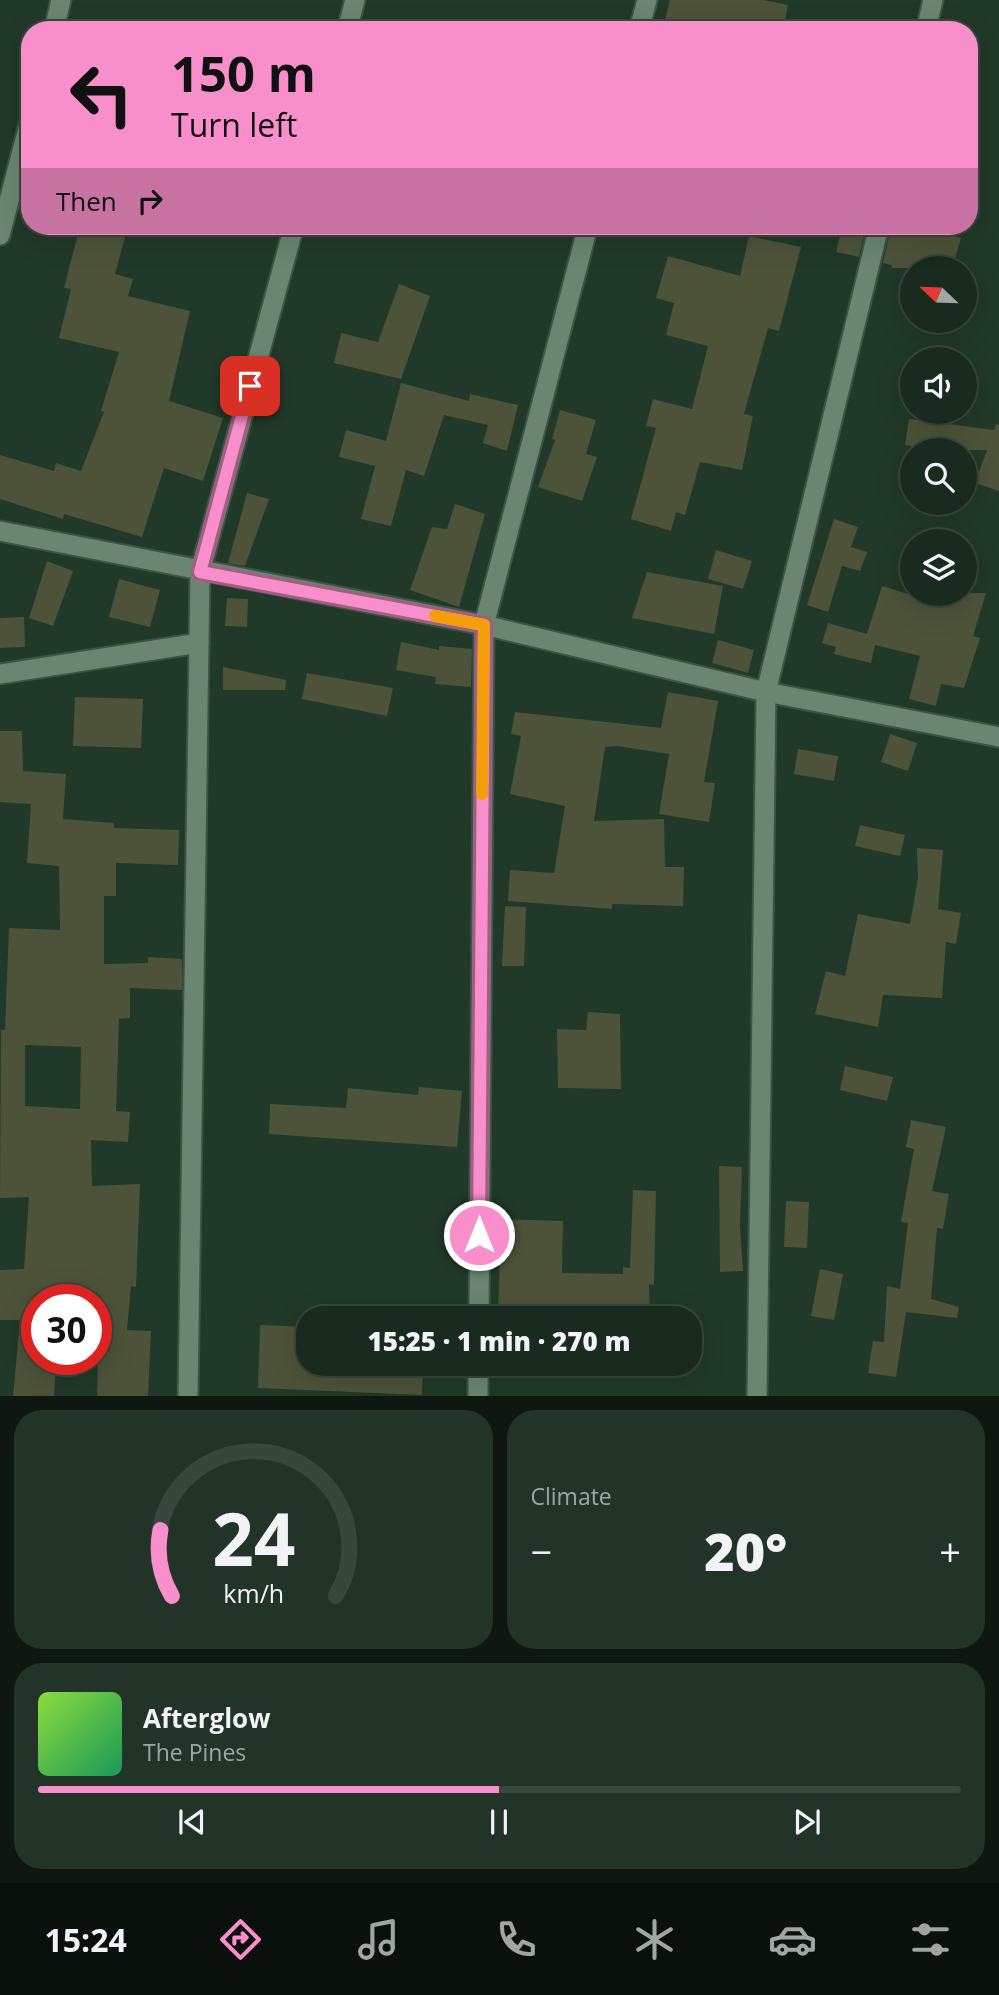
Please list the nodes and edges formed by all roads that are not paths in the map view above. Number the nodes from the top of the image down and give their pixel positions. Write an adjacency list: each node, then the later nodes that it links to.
1 (61, 0): 5 (street)
2 (355, 0): 6 (street)
3 (647, 0): 7 (street)
4 (933, 0): 8 (street)
5 (56, 21)
6 (349, 21)
7 (641, 21)
8 (928, 21)
9 (21, 155): 10 (street)
10 (0, 235)
11 (292, 235): 15 (street)
12 (586, 235): 16 (street)
13 (877, 235): 19 (street)
14 (0, 531): 15 (street)
15 (200, 572): 16 (street); 17 (street)
16 (484, 625): 19 (street); 21 (street)
17 (199, 643): 18 (street); 23 (street)
18 (0, 674)
19 (766, 692): 20 (street); 25 (street)
20 (999, 737)
21 (479, 1306)
22 (478, 1376): 24 (street)
23 (188, 1396)
24 (478, 1396)
25 (757, 1396)

